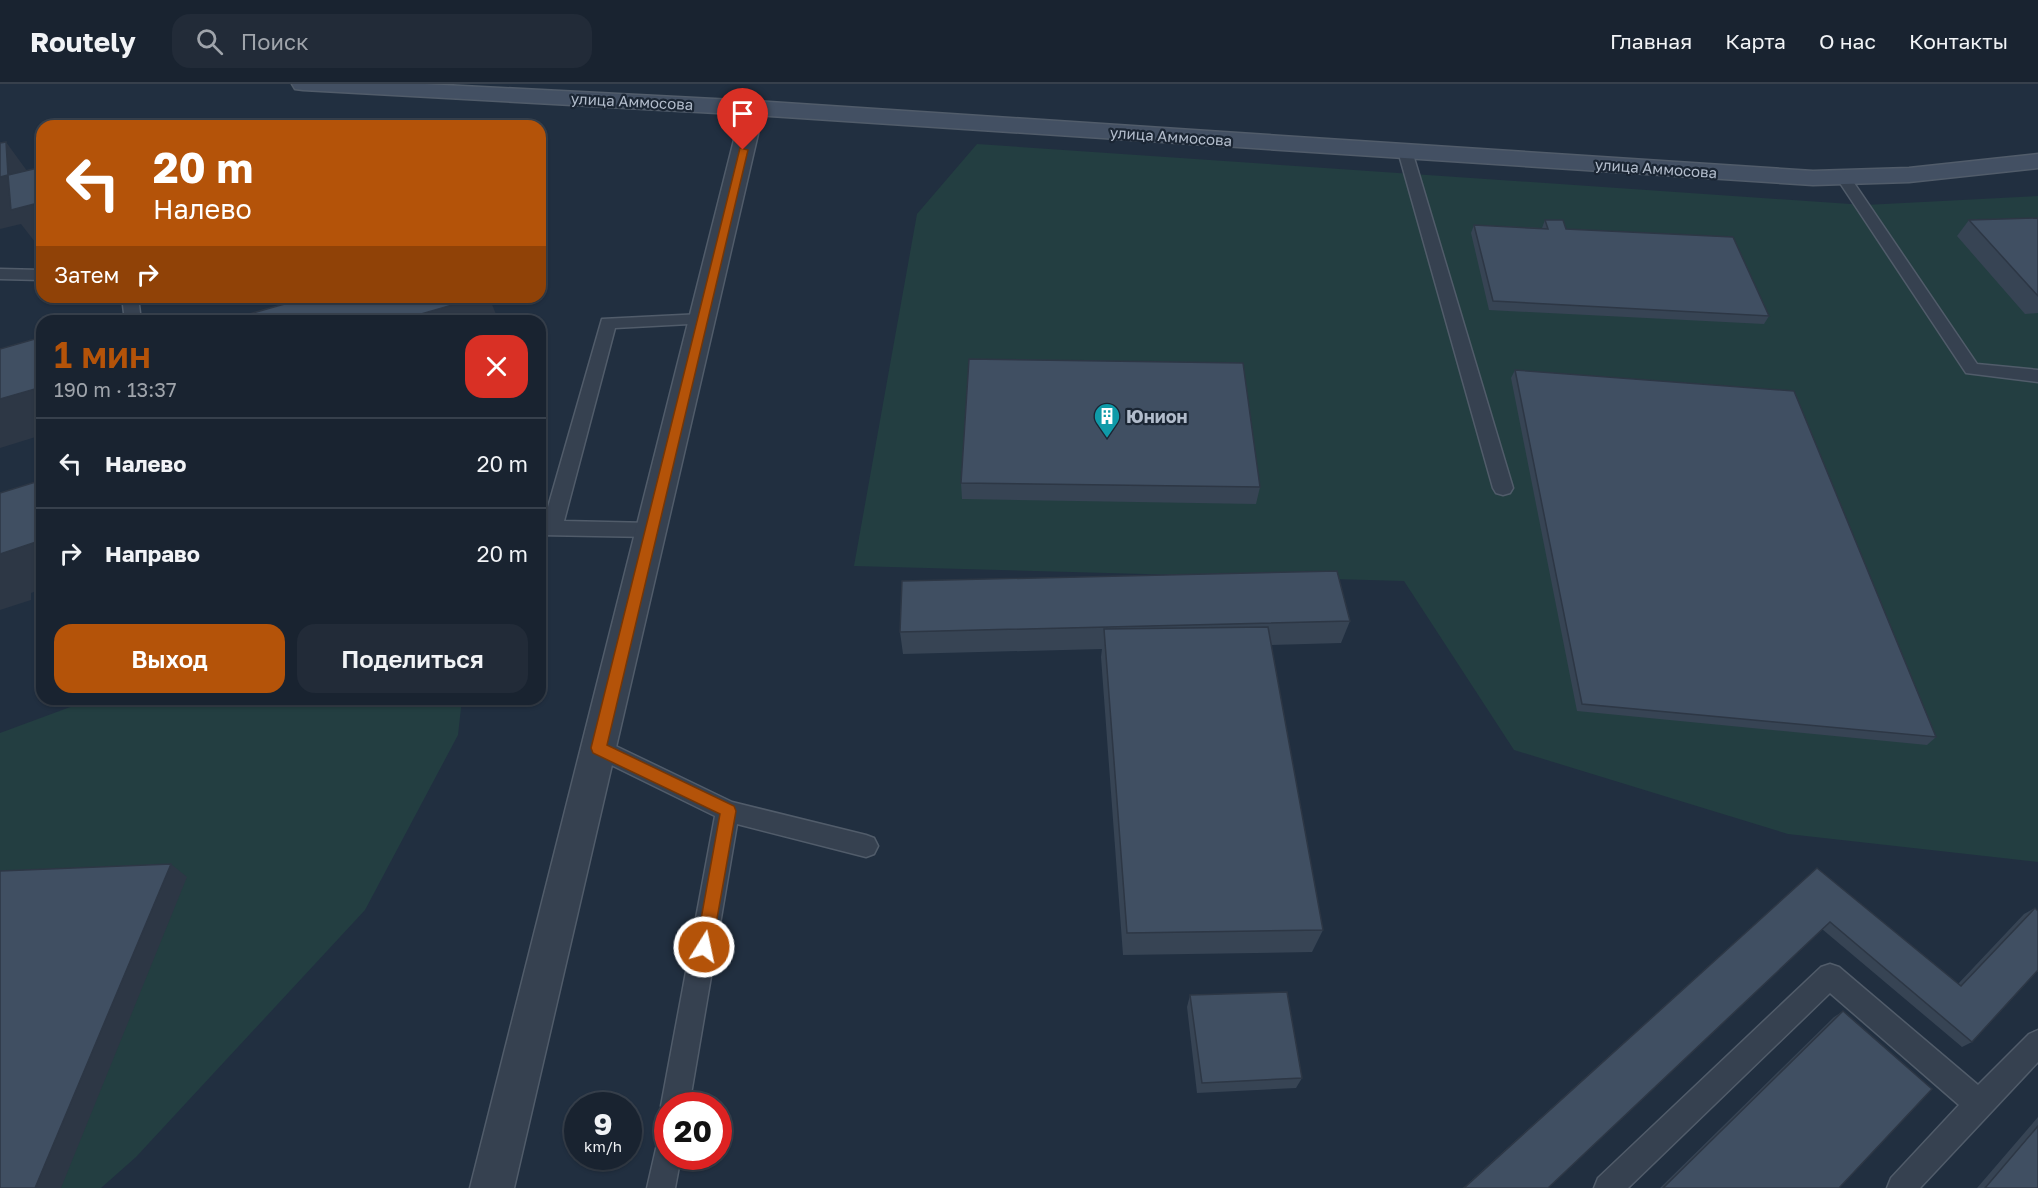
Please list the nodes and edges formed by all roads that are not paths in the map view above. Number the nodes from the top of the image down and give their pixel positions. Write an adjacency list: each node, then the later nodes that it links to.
1 (303, 84): 2 (street, улица Аммосова)
2 (753, 108): 3 (street, улица Аммосова); 8 (street)
3 (1405, 151): 5 (street, улица Аммосова); 10 (lane)
4 (2038, 161): 5 (street, улица Аммосова)
5 (1843, 177): 9 (lane)
6 (0, 274): 7 (lane)
7 (36, 275)
8 (702, 319): 11 (lane); 12 (street)
9 (2038, 376)
10 (1503, 488)
11 (546, 528): 12 (lane)
12 (651, 530): 13 (street)
13 (598, 748): 14 (lane); 20 (street)
14 (728, 811): 15 (lane); 17 (lane)
15 (866, 846)
16 (2038, 1043): 18 (lane)
17 (678, 1092)
18 (1979, 1104): 22 (lane); 23 (lane)
19 (664, 1170): 21 (lane)
20 (492, 1188)
21 (661, 1188)
22 (1608, 1188)
23 (1901, 1188)

